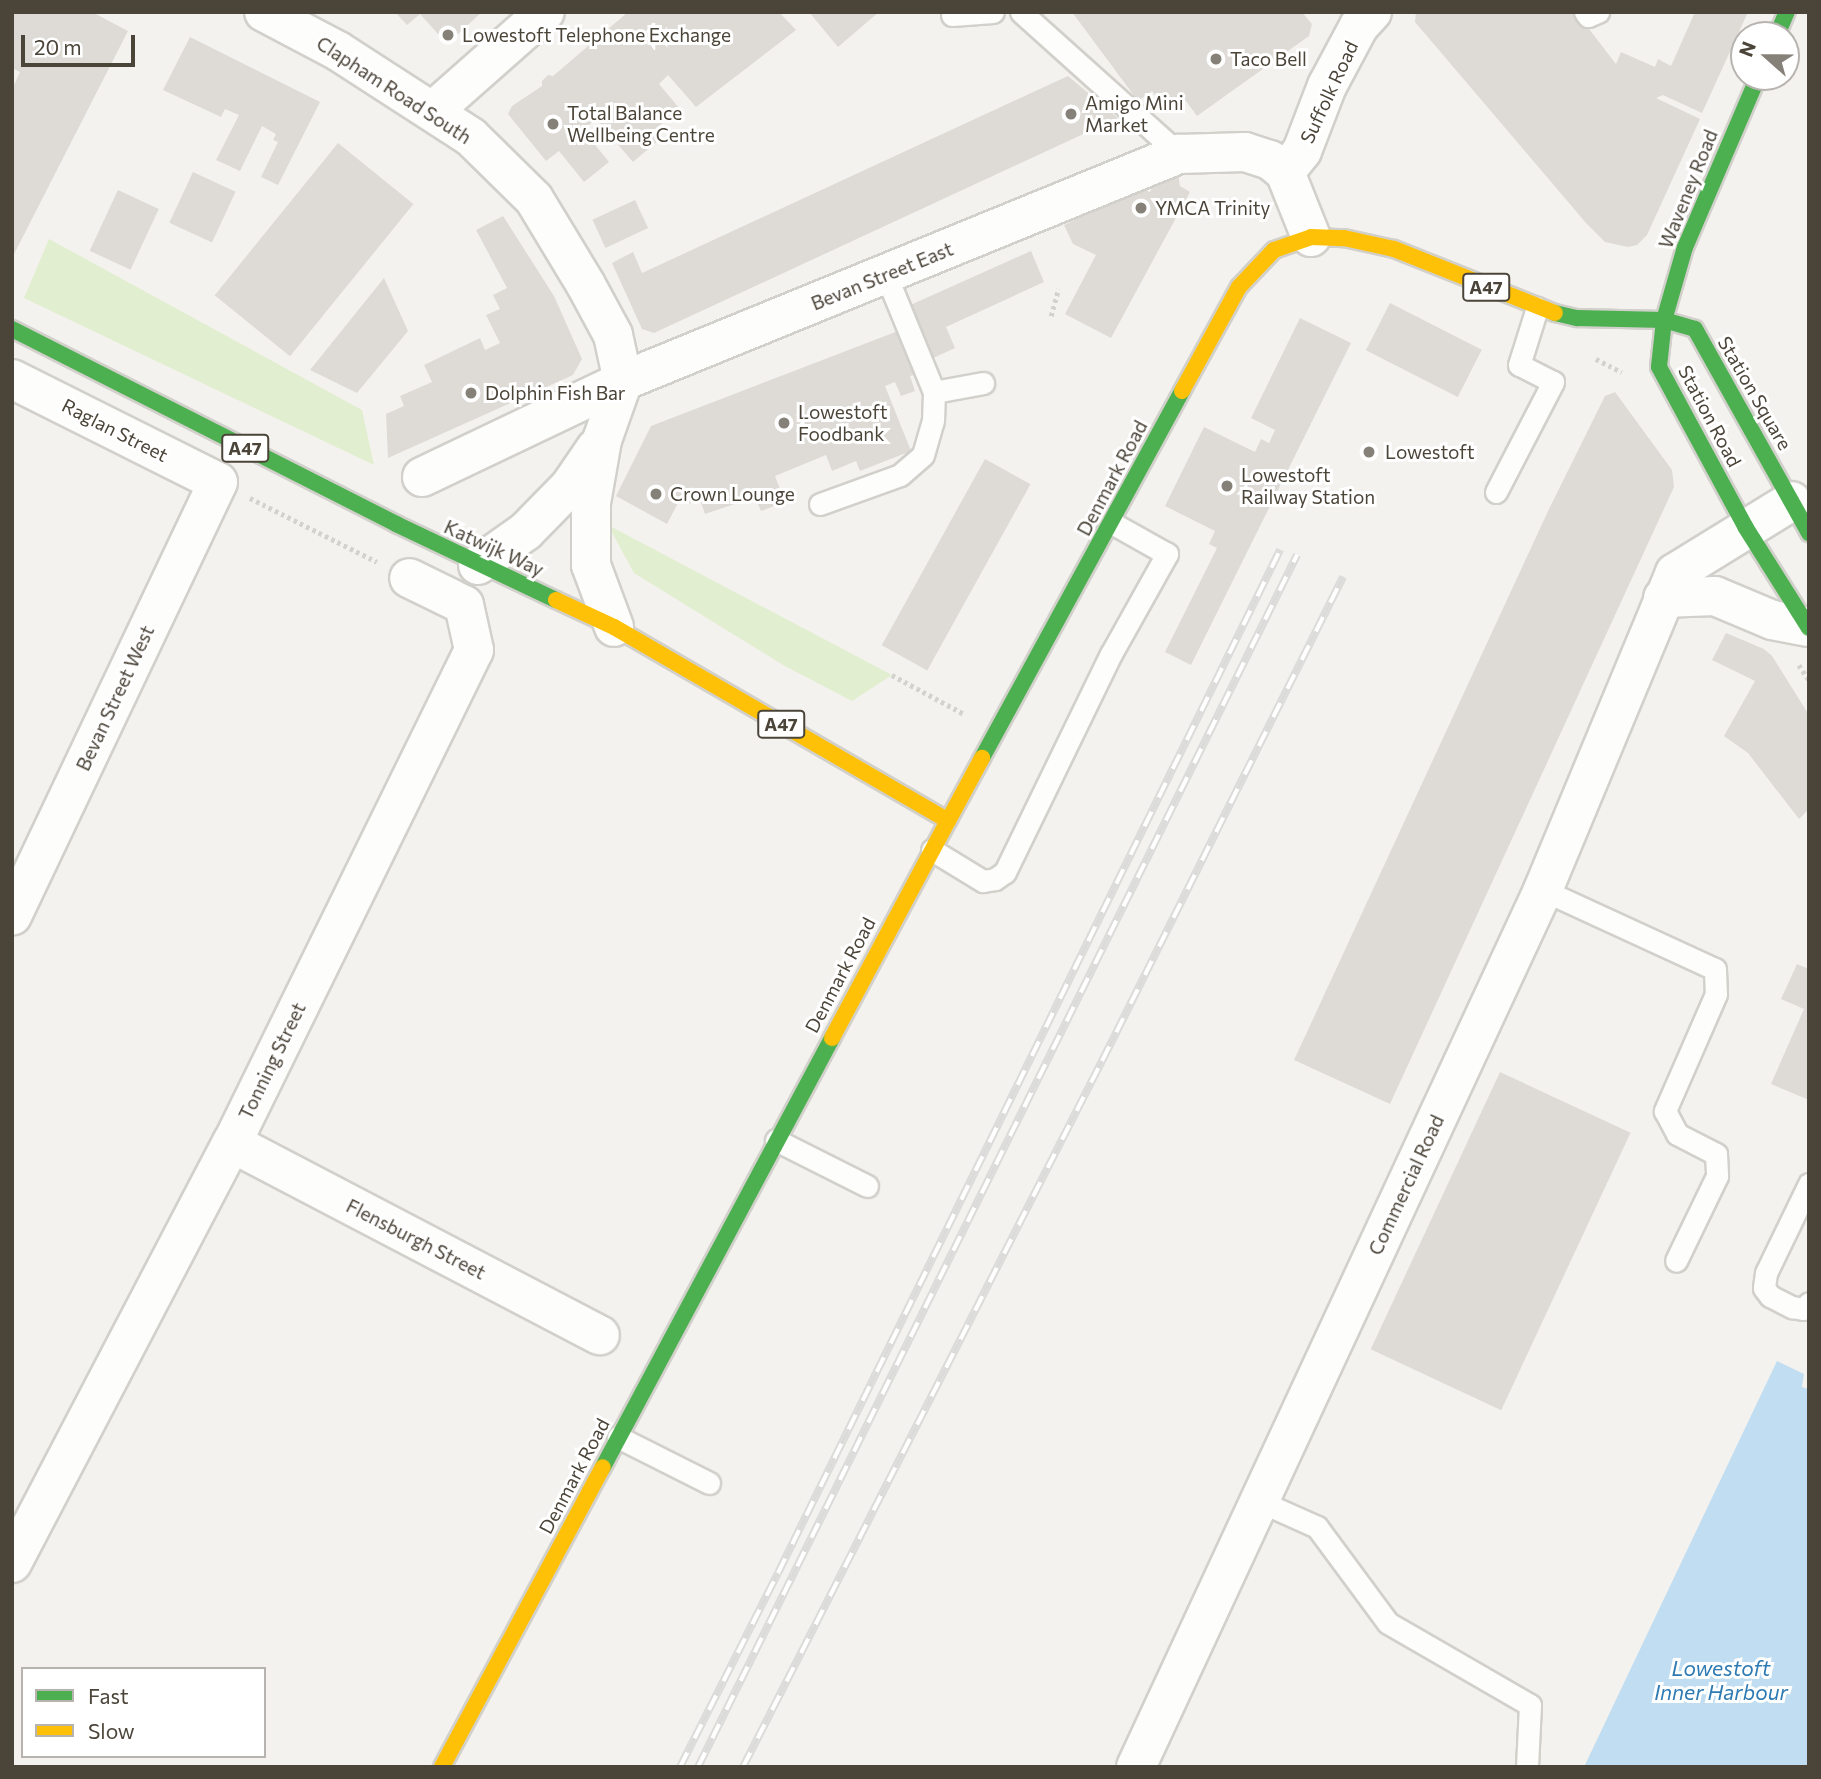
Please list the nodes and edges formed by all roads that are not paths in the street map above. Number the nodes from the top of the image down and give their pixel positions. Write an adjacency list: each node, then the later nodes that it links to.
1 (264, 12): 10 (street, Clapham Road South)
2 (545, 12): 10 (street)
3 (993, 12): 7 (lane)
4 (1021, 12): 11 (lane)
5 (1585, 12): 6 (lane)
6 (1598, 12)
7 (952, 15)
8 (1361, 17): 12 (street, Suffolk Road)
9 (1752, 91): 16 (main road, Waveney Road)
10 (433, 111): 19 (street, Clapham Road South)
11 (1179, 154): 12 (street, Bevan Street East); 14 (street, Bevan Street East)
12 (1285, 172): 13 (street)
13 (1311, 237): 15 (main road, Station Square / A47); 28 (main road, Denmark Road / A47)
14 (886, 275): 19 (street, Bevan Street East); 21 (lane)
15 (1537, 308): 16 (main road, Station Square / A47); 25 (lane)
16 (1664, 320): 27 (main road, Station Square / A47); 29 (main road, Station Road)
17 (12, 329): 30 (main road, Katwijk Way / A47)
18 (12, 379): 24 (street, Raglan Street)
19 (623, 381): 22 (street); 23 (street, Bevan Street East)
20 (983, 383): 21 (lane)
21 (934, 392): 26 (lane)
22 (601, 440): 30 (street); 34 (street)
23 (422, 477)
24 (218, 482): 38 (street, Bevan Street West)
25 (1496, 492)
26 (820, 504)
27 (1800, 517): 29 (street, Commercial Road)
28 (1112, 523): 35 (main road, Denmark Road / A47); 36 (lane)
29 (1745, 528): 32 (street, Commercial Road); 33 (main road)
30 (478, 565): 34 (main road, Katwijk Way / A47)
31 (393, 570): 40 (street, Tonning Street)
32 (1663, 598): 33 (street); 37 (street, Commercial Road)
33 (1796, 625)
34 (614, 627): 35 (main road, Katwijk Way / A47)
35 (948, 821): 36 (main road, Denmark Road)
36 (932, 850): 39 (main road, Denmark Road)
37 (1543, 890): 43 (lane); 48 (street, Commercial Road)
38 (12, 915)
39 (776, 1140): 42 (lane); 46 (main road, Denmark Road)
40 (232, 1143): 45 (street, Flensburgh Street); 49 (street, Tonning Street)
41 (1809, 1184): 44 (lane)
42 (867, 1186)
43 (1676, 1261)
44 (1809, 1303)
45 (600, 1335)
46 (618, 1437): 47 (lane); 50 (main road, Denmark Road)
47 (709, 1483)
48 (1259, 1501): 51 (street, Commercial Road); 52 (lane)
49 (12, 1563)
50 (442, 1767)
51 (1136, 1767)
52 (1527, 1767)

